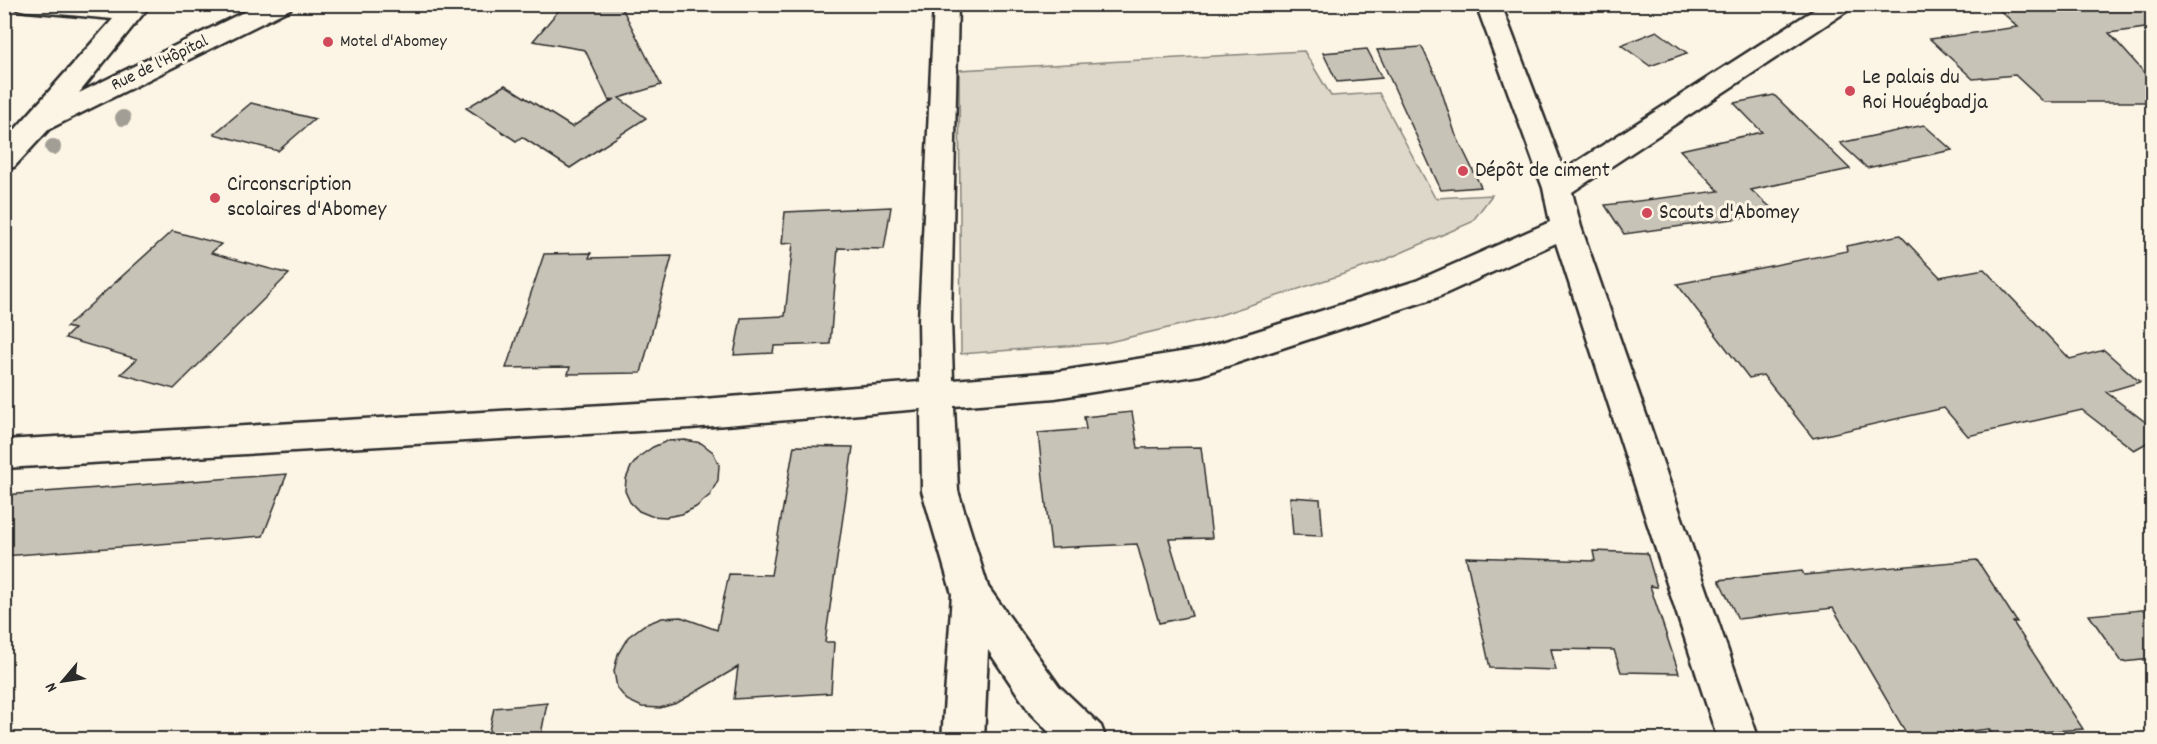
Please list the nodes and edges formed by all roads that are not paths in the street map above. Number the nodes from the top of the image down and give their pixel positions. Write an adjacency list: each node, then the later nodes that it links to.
1 (26, 4): 6 (street)
2 (281, 4): 7 (street, Rue de l'Hôpital)
3 (946, 4): 11 (street)
4 (1488, 4): 9 (street)
5 (1840, 4): 9 (street)
6 (134, 9): 7 (street)
7 (39, 123): 8 (street)
8 (4, 160)
9 (1557, 188): 10 (street)
10 (1566, 227): 11 (street); 16 (street)
11 (937, 395): 12 (street); 13 (street)
12 (4, 454)
13 (971, 594): 14 (street); 15 (street)
14 (963, 740)
15 (1086, 740)
16 (1739, 740)

